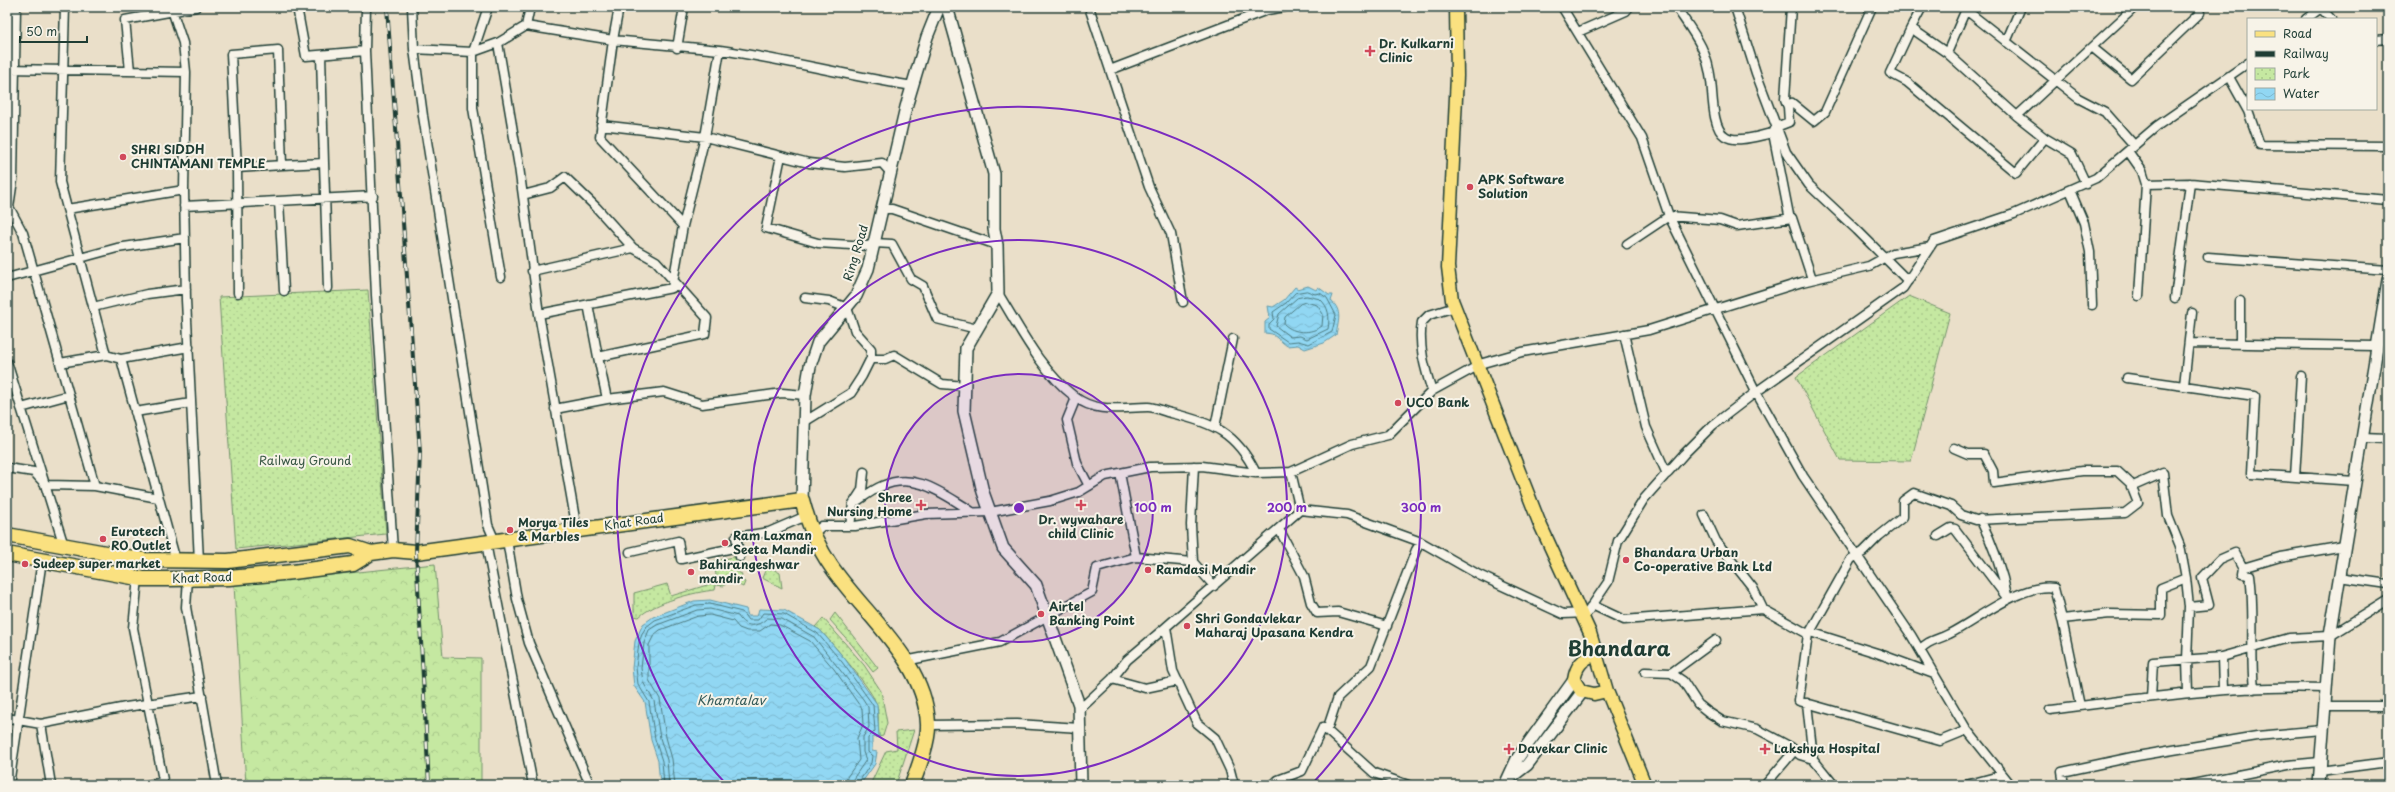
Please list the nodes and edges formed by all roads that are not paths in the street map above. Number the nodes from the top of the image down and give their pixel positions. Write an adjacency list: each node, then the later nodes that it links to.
1 (16, 7): 49 (street)
2 (65, 7): 51 (street)
3 (196, 7): 27 (street)
4 (297, 7): 46 (street)
5 (366, 7): 43 (street)
6 (412, 7): 41 (street)
7 (488, 7): 44 (street)
8 (530, 7): 31 (street)
9 (619, 7): 35 (street)
10 (684, 7): 39 (street)
11 (939, 7): 56 (street, Ring Road)
12 (947, 7): 92 (street)
13 (1089, 7): 50 (street)
14 (1285, 7): 50 (street)
15 (1456, 7): 120 (main road)
16 (1562, 7): 33 (street)
17 (1629, 7): 33 (street)
18 (1676, 7): 62 (street)
19 (1735, 7): 62 (street)
20 (1791, 7): 57 (street)
21 (1872, 7): 57 (street)
22 (1922, 7): 32 (street)
23 (2021, 7): 37 (street)
24 (2135, 7): 40 (street)
25 (1967, 8): 37 (street); 45 (street)
26 (2319, 8): 29 (street); 30 (street)
27 (172, 9): 52 (street); 53 (street)
28 (2200, 13): 40 (street)
29 (2307, 18)
30 (2330, 18)
31 (526, 26): 35 (street); 38 (street)
32 (1911, 28): 45 (street); 64 (street)
33 (1578, 32): 86 (street)
34 (2388, 39): 36 (street)
35 (613, 40): 39 (street); 61 (street)
36 (2377, 40)
37 (2006, 42): 55 (street)
38 (498, 43): 44 (street); 77 (street)
39 (677, 48): 42 (street)
40 (2094, 48): 55 (street)
41 (414, 49): 44 (street); 186 (street)
42 (720, 50): 56 (street); 63 (street)
43 (365, 51): 46 (street); 78 (street)
44 (473, 52): 101 (street)
45 (1947, 53): 60 (street)
46 (321, 55): 68 (street)
47 (2247, 64): 54 (street)
48 (7, 69): 49 (street)
49 (16, 70): 51 (street); 99 (street)
50 (1110, 70): 116 (street)
51 (63, 71): 52 (street); 84 (street)
52 (130, 72): 53 (street)
53 (186, 72): 75 (street)
54 (2229, 77): 58 (street); 66 (street)
55 (2055, 80): 60 (street); 66 (street)
56 (911, 89): 71 (street, Ring Road)
57 (1788, 107): 62 (street)
58 (2247, 109)
59 (2247, 110): 65 (street)
60 (2017, 116): 64 (street)
61 (601, 125): 63 (street); 88 (street)
62 (1775, 130): 87 (street); 95 (street)
63 (705, 137): 67 (street); 88 (street)
64 (2046, 138): 73 (street)
65 (2388, 146)
66 (2131, 148): 73 (street); 74 (street)
67 (780, 156): 71 (street); 90 (street)
68 (324, 163): 69 (street); 79 (street)
69 (282, 164): 70 (street); 70 (street)
70 (236, 168): 82 (street)
71 (891, 173): 85 (street, Ring Road)
72 (2190, 183): 74 (street); 80 (street); 114 (street)
73 (2086, 184): 76 (street)
74 (2146, 184): 112 (street)
75 (184, 190): 83 (street); 84 (street)
76 (2070, 190): 93 (street); 118 (street)
77 (523, 195): 94 (street); 100 (street)
78 (373, 196): 79 (street); 191 (street)
79 (326, 199): 81 (street); 107 (street)
80 (2388, 200)
81 (279, 201): 82 (street); 109 (street)
82 (237, 203): 83 (street); 110 (street)
83 (184, 206): 89 (street)
84 (67, 209): 97 (street)
85 (882, 209): 90 (street, Ring Road); 92 (street)
86 (1669, 216): 87 (street); 91 (street); 122 (street)
87 (1792, 218): 103 (street)
88 (683, 226): 104 (street)
89 (185, 238): 97 (street); 108 (street)
90 (874, 243): 121 (street, Ring Road); 125 (street)
91 (1627, 244)
92 (997, 245): 111 (street)
93 (1930, 247): 95 (street); 106 (street)
94 (633, 248): 100 (street); 104 (street)
95 (1885, 257): 103 (street); 106 (street)
96 (2208, 257): 98 (street)
97 (80, 258): 99 (street); 119 (street)
98 (2388, 270)
99 (33, 271): 102 (street); 137 (street)
100 (532, 271): 124 (street)
101 (501, 277)
102 (7, 278)
103 (1812, 279): 122 (street)
104 (673, 280): 117 (street); 133 (street)
105 (2388, 280): 131 (street)
106 (1908, 281): 144 (street)
107 (328, 288)
108 (186, 289): 119 (street); 130 (street)
109 (284, 291)
110 (238, 293)
111 (998, 293): 125 (street); 147 (street)
112 (2139, 296)
113 (804, 298): 121 (street)
114 (2176, 298)
115 (2240, 301): 129 (street)
116 (1183, 302)
117 (588, 304): 124 (street); 133 (street)
118 (2092, 305)
119 (93, 307): 132 (street)
120 (1455, 307): 138 (main road); 143 (street)
121 (847, 308): 134 (street); 146 (street, Ring Road)
122 (1714, 311): 126 (street); 144 (street)
123 (2192, 313): 128 (street)
124 (538, 314): 151 (street)
125 (976, 329): 142 (street)
126 (1624, 334): 138 (street); 164 (street)
127 (1234, 339): 154 (street)
128 (2190, 343): 129 (street); 141 (street)
129 (2240, 344): 131 (street)
130 (189, 346): 135 (street); 149 (street)
131 (2376, 346): 155 (street)
132 (106, 355): 135 (street); 137 (street)
133 (598, 357): 148 (street)
134 (871, 358): 142 (street); 153 (street)
135 (121, 359): 152 (street)
136 (7, 362): 150 (street)
137 (60, 363): 145 (street)
138 (1478, 366): 143 (street); 214 (main road)
139 (2301, 376): 165 (street)
140 (2127, 378): 141 (street)
141 (2184, 385): 165 (street)
142 (965, 386): 176 (street)
143 (1432, 391): 161 (street)
144 (1756, 392): 164 (street); 195 (street)
145 (69, 395): 150 (street); 168 (street)
146 (805, 395): 148 (street); 153 (street, Ring Road)
147 (1076, 398): 154 (street); 169 (street)
148 (607, 399): 151 (street)
149 (191, 402): 152 (street); 200 (street)
150 (21, 408): 167 (street)
151 (555, 409): 181 (street)
152 (135, 412): 171 (street)
153 (804, 422): 172 (street, Ring Road)
154 (1215, 427): 163 (street)
155 (2362, 438): 156 (street); 166 (street)
156 (2388, 439)
157 (1954, 448): 170 (street)
158 (1194, 466): 162 (street); 163 (street); 201 (street)
159 (7, 468): 167 (street)
160 (864, 472): 173 (street)
161 (1291, 472): 163 (street); 174 (street)
162 (1120, 473): 169 (street); 197 (street)
163 (1256, 473)
164 (1666, 474): 211 (street)
165 (2295, 477): 166 (street)
166 (2355, 481): 189 (street)
167 (46, 485): 168 (street); 188 (street)
168 (95, 486): 171 (street)
169 (1089, 486): 176 (street)
170 (2131, 487): 179 (street); 205 (street)
171 (158, 498): 199 (street)
172 (802, 500): 178 (highway); 181 (highway, Khat Road)
173 (853, 504): 175 (street); 180 (street)
174 (1300, 510): 182 (street); 187 (street)
175 (972, 512): 176 (street); 180 (street)
176 (990, 512): 215 (street)
177 (1704, 514): 213 (street)
178 (806, 516): 183 (highway); 190 (street)
179 (1980, 519): 195 (street); 209 (street)
180 (850, 526): 183 (street)
181 (577, 530): 186 (highway, Khat Road)
182 (1279, 530): 208 (street); 217 (street)
183 (814, 534): 227 (highway)
184 (7, 535): 188 (highway, Khat Road)
185 (1938, 536): 209 (street)
186 (496, 541): 191 (highway, Khat Road); 268 (street); 269 (street)
187 (1421, 542): 214 (street); 217 (street)
188 (64, 546): 199 (highway, Khat Road)
189 (2344, 546): 202 (street); 203 (street)
190 (738, 547): 192 (street); 196 (street)
191 (393, 550): 193 (highway, Khat Road)
192 (630, 552)
193 (371, 553): 200 (highway, Khat Road); 206 (highway, Khat Road)
194 (7, 554): 198 (highway, Khat Road)
195 (1858, 556): 219 (street); 223 (street)
196 (740, 557)
197 (1136, 557): 201 (street); 215 (street)
198 (42, 560): 204 (highway, Khat Road); 250 (street)
199 (176, 561): 200 (highway, Khat Road)
200 (199, 561)
201 (1193, 562): 208 (street)
202 (2243, 568): 212 (street); 222 (street)
203 (2339, 577): 207 (street); 220 (street)
204 (138, 578): 206 (highway, Khat Road); 242 (street)
205 (2186, 578): 212 (street); 216 (street)
206 (188, 579): 240 (street)
207 (2388, 584)
208 (1214, 586): 218 (street)
209 (2008, 600): 216 (street); 223 (street)
210 (2388, 600): 220 (street)
211 (1592, 605): 213 (street); 214 (street)
212 (2189, 607): 226 (street)
213 (1763, 609): 219 (street)
214 (1582, 613): 224 (main road)
215 (1049, 617): 227 (street); 247 (street)
216 (2062, 619): 244 (street)
217 (1387, 626): 254 (street)
218 (1166, 627): 231 (street); 233 (street)
219 (1809, 633): 230 (street); 243 (street)
220 (2330, 636): 222 (street); 234 (street)
221 (1716, 640): 229 (street)
222 (2253, 649): 225 (street); 235 (street)
223 (1920, 650): 230 (street)
224 (1596, 654): 232 (main road); 238 (main road)
225 (2222, 657): 226 (street); 236 (street)
226 (2187, 660): 239 (street); 241 (street)
227 (904, 661): 252 (highway)
228 (1645, 672): 229 (street)
229 (1671, 673): 257 (street)
230 (1934, 674): 255 (street)
231 (1112, 679): 233 (street); 247 (street)
232 (1574, 680): 237 (main road); 262 (street)
233 (1178, 681): 272 (street)
234 (2325, 688): 235 (street); 245 (street)
235 (2254, 689): 236 (street)
236 (2223, 690): 239 (street)
237 (1583, 691): 238 (main road); 262 (street)
238 (1607, 691): 275 (main road)
239 (2188, 693): 241 (street)
240 (202, 696): 242 (street); 267 (street)
241 (2151, 697): 244 (street)
242 (149, 703): 251 (street); 263 (street)
243 (1807, 703): 255 (street); 258 (street)
244 (2080, 706): 248 (street)
245 (2324, 706): 246 (street); 256 (street)
246 (2388, 706)
247 (1079, 710): 253 (street)
248 (2050, 710)
249 (7, 718): 250 (street)
250 (19, 720): 251 (street); 264 (street)
251 (41, 724): 265 (street)
252 (929, 725): 253 (street); 270 (highway)
253 (1080, 728): 271 (street)
254 (1323, 728): 273 (street); 274 (street)
255 (1967, 730): 261 (street)
256 (2322, 730): 260 (street); 280 (street)
257 (1795, 750): 258 (street); 276 (street)
258 (1813, 759): 277 (street)
259 (2388, 762): 260 (street)
260 (2320, 766): 281 (street); 282 (street)
261 (2003, 775): 278 (street); 279 (street)
262 (1507, 781)
263 (163, 784): 266 (street)
264 (9, 785)
265 (51, 785)
266 (148, 785)
267 (217, 785)
268 (533, 785)
269 (590, 785)
270 (912, 785)
271 (1080, 785)
272 (1234, 785)
273 (1273, 785)
274 (1408, 785)
275 (1645, 785)
276 (1765, 785)
277 (1834, 785)
278 (1966, 785)
279 (2011, 785)
280 (2064, 785)
281 (2188, 785)
282 (2319, 785)

